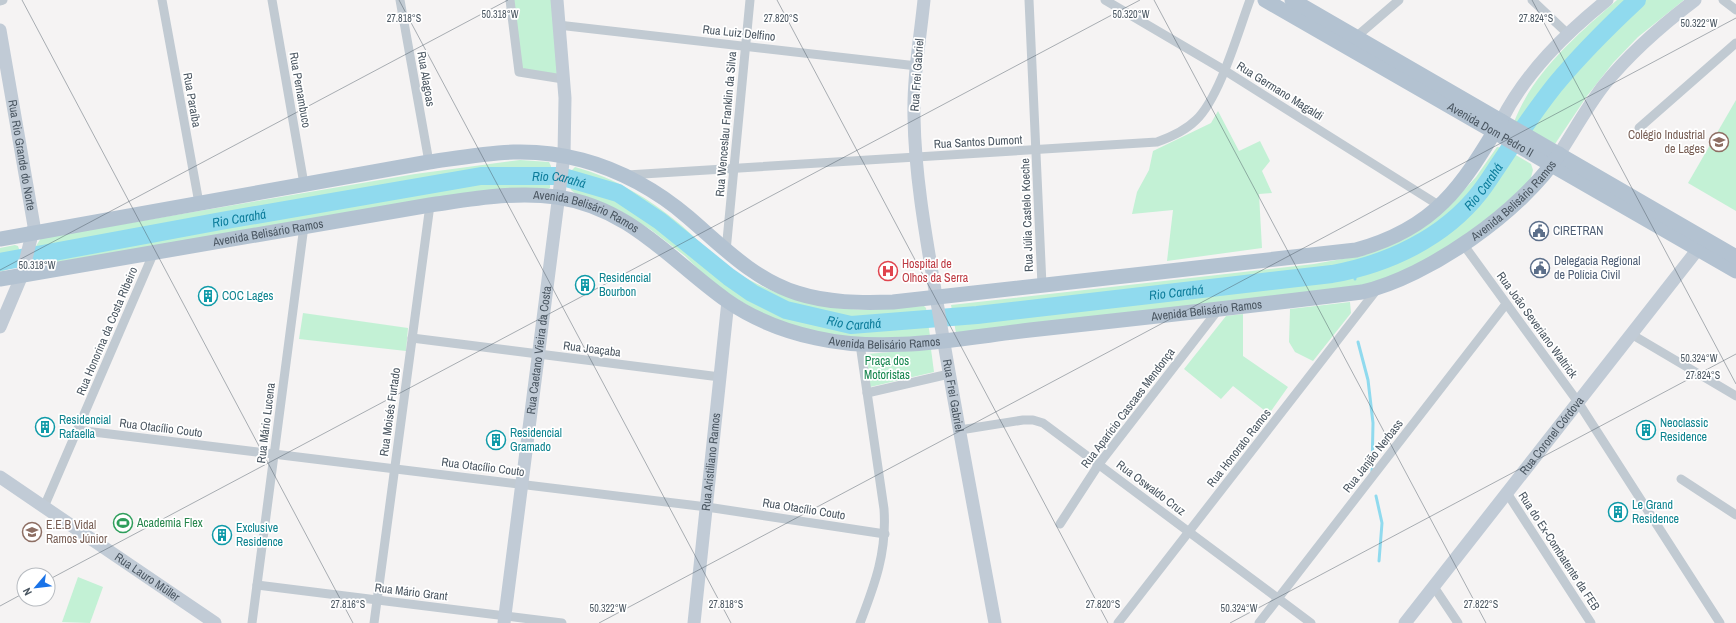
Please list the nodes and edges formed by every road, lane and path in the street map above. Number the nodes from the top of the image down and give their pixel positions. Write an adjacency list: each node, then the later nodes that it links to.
1 (3, 0): 19 (street)
2 (162, 0): 41 (street, Rua Paraíba)
3 (272, 0): 39 (street, Rua Pernambuco)
4 (400, 0): 36 (street, Rua Alagoas)
5 (510, 0): 29 (street)
6 (557, 0): 21 (main road, Rua Caetano Vieira da Costa)
7 (750, 0): 26 (street, Rua Wenceslau Franklin da Silva)
8 (924, 0): 27 (main road, Rua Frei Gabriel)
9 (1029, 0): 32 (street, Rua Júlia Castelo Koeche)
10 (1105, 0): 28 (street, Rua Germano Magaldi)
11 (1250, 0): 28 (street, Rua Santos Dumont)
12 (1265, 0): 30 (main road, Avenida Dom Pedro II)
13 (1292, 0): 24 (main road, Avenida Dom Pedro II)
14 (1399, 0): 24 (street)
15 (1532, 0): 23 (street)
16 (1607, 0): 23 (main road)
17 (1695, 0): 34 (main road, Avenida Belisário Ramos)
18 (1723, 0): 20 (street)
19 (0, 1)
20 (1736, 10)
21 (558, 25): 26 (street, Rua Luiz Delfino); 29 (main road, Rua Caetano Vieira da Costa)
22 (0, 30): 45 (main road, Rua Rio Grande do Norte)
23 (1568, 34): 30 (main road)
24 (1356, 37): 30 (main road, Avenida Dom Pedro II)
25 (1736, 43): 31 (street)
26 (746, 46): 27 (street, Rua Luiz Delfino); 37 (street, Rua Wenceslau Franklin da Silva)
27 (917, 66): 33 (main road, Rua Frei Gabriel)
28 (1224, 70): 32 (street, Rua Santos Dumont); 43 (street, Rua Germano Magaldi)
29 (564, 79): 35 (main road, Rua Caetano Vieira da Costa)
30 (1501, 128): 34 (main road, Avenida Dom Pedro II); 43 (main road)
31 (1639, 128)
32 (1036, 150): 33 (street, Rua Santos Dumont); 55 (street, Rua Júlia Castelo Koeche)
33 (916, 158): 37 (street, Rua Santos Dumont); 58 (main road, Rua Frei Gabriel)
34 (1555, 159): 47 (main road, Avenida Belisário Ramos); 48 (main road, Avenida Dom Pedro II); 51 (main road, Avenida Dom Pedro II)
35 (563, 160): 36 (main road); 38 (main road); 40 (main road, Rua Caetano Vieira da Costa)
36 (429, 162): 39 (main road)
37 (734, 169): 38 (street, Rua Santos Dumont); 49 (street, Rua Wenceslau Franklin da Silva)
38 (623, 175): 49 (main road)
39 (304, 184): 41 (main road)
40 (559, 192): 42 (main road, Avenida Belisário Ramos); 57 (main road, Avenida Belisário Ramos); 66 (main road, Rua Caetano Vieira da Costa)
41 (199, 203): 45 (main road)
42 (430, 205): 44 (main road, Avenida Belisário Ramos); 64 (street, Rua Moisés Furtado)
43 (1440, 206): 55 (main road)
44 (304, 226): 50 (main road, Avenida Belisário Ramos); 74 (street, Rua Mário Lucena)
45 (32, 237): 46 (main road); 52 (main road, Rua Rio Grande do Norte)
46 (0, 239)
47 (1463, 244): 56 (main road, Avenida Belisário Ramos); 59 (street, Rua João Severiano Waltrick)
48 (1698, 249): 53 (main road, Avenida Dom Pedro II); 62 (main road, Rua Coronel Córdova)
49 (726, 251): 58 (main road)
50 (154, 252): 52 (main road, Avenida Belisário Ramos); 72 (street, Rua Honorina da Costa Ribeiro)
51 (1736, 257)
52 (23, 271): 54 (main road, Avenida Belisário Ramos); 61 (main road, Rua Rio Grande do Norte)
53 (1736, 271)
54 (0, 279)
55 (1042, 285): 58 (main road)
56 (1378, 288): 60 (main road, Avenida Belisário Ramos); 85 (street, Rua Honorato Ramos)
57 (728, 302): 65 (main road, Avenida Belisário Ramos); 68 (main road, Rua Aristiliano Ramos)
58 (937, 302): 63 (main road, Rua Frei Gabriel)
59 (1506, 304): 71 (street, Rua João Severiano Waltrick); 89 (street, Rua Janjão Nerbass)
60 (1218, 310): 63 (main road, Avenida Belisário Ramos); 75 (street, Rua Aparício Cascaes Mendonça)
61 (0, 327)
62 (1631, 334): 70 (street); 71 (main road, Rua Coronel Córdova)
63 (943, 336): 65 (main road, Avenida Belisário Ramos); 67 (main road, Rua Frei Gabriel)
64 (412, 338): 66 (street, Rua Joaçaba); 76 (street, Rua Moisés Furtado)
65 (860, 344): 69 (street)
66 (538, 354): 68 (street, Rua Joaçaba); 79 (main road, Rua Caetano Vieira da Costa)
67 (949, 374): 69 (street); 73 (main road, Rua Frei Gabriel)
68 (720, 377): 82 (main road, Rua Aristiliano Ramos)
69 (867, 393): 86 (street)
70 (1736, 396)
71 (1578, 402): 80 (main road, Rua Coronel Córdova); 105 (street, Rua João Severiano Waltrick)
72 (77, 430): 74 (street, Rua Otacílio Couto); 81 (street, Rua Honorina da Costa Ribeiro)
73 (960, 430): 75 (street, Rua Oswaldo Cruz); 98 (main road, Rua Frei Gabriel)
74 (274, 454): 76 (street, Rua Otacílio Couto); 87 (street, Rua Mário Lucena)
75 (1099, 464): 84 (street, Rua Aparício Cascaes Mendonça); 85 (street, Rua Oswaldo Cruz)
76 (395, 468): 79 (street, Rua Otacílio Couto); 90 (street, Rua Moisés Furtado)
77 (0, 477): 81 (main road, Rua Lauro Müller)
78 (1681, 479): 83 (street)
79 (522, 484): 82 (street, Rua Otacílio Couto); 91 (main road, Rua Caetano Vieira da Costa)
80 (1507, 493): 88 (main road, Rua Coronel Córdova); 104 (street, Rua do Ex-Combatente da FEB)
81 (44, 507): 92 (main road, Rua Lauro Müller)
82 (706, 507): 86 (street, Rua Otacílio Couto); 96 (main road, Rua Aristiliano Ramos)
83 (1736, 515)
84 (1060, 524)
85 (1189, 531): 89 (street, Rua Oswaldo Cruz); 99 (street, Rua Honorato Ramos)
86 (885, 534): 97 (street)
87 (257, 585): 90 (street, Rua Mário Grant); 93 (street, Rua Mário Lucena)
88 (1434, 587): 102 (main road, Rua Coronel Córdova); 103 (street)
89 (1278, 598): 100 (street, Rua Janjão Nerbass); 101 (street, Rua Oswaldo Cruz)
90 (377, 600): 91 (street, Rua Mário Grant); 94 (street, Rua Moisés Furtado)
91 (505, 619): 95 (street, Rua Mário Grant)
92 (215, 623)
93 (252, 623)
94 (374, 623)
95 (562, 623)
96 (694, 623)
97 (860, 623)
98 (995, 623)
99 (1118, 623)
100 (1259, 623)
101 (1311, 623)
102 (1405, 623)
103 (1458, 623)
104 (1591, 623)
105 (1720, 623)

